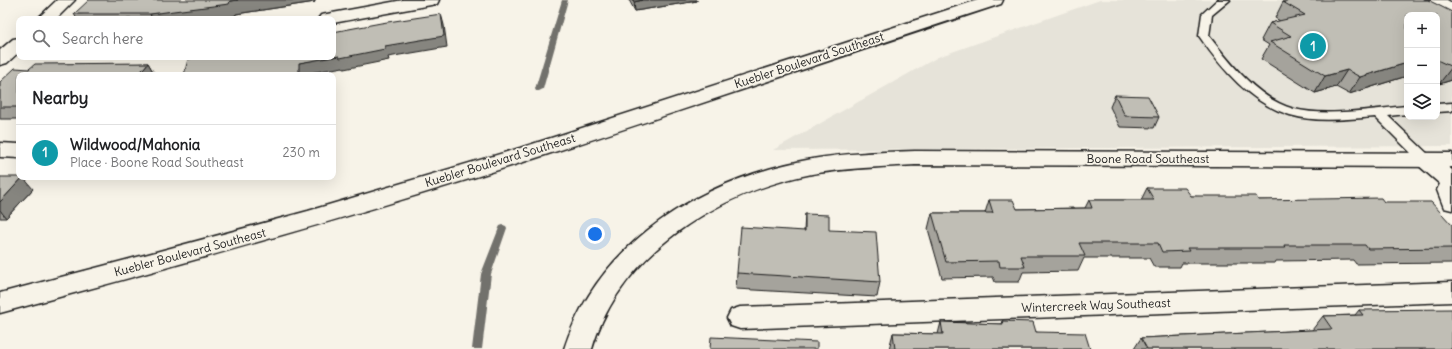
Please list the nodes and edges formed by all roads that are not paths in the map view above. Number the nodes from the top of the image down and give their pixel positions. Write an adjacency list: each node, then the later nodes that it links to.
1 (67, 0): 7 (street)
2 (431, 0): 8 (street)
3 (995, 0): 21 (street, Kuebler Boulevard Southeast)
4 (1225, 0): 12 (lane)
5 (1433, 0): 6 (street)
6 (1452, 9)
7 (49, 16)
8 (336, 17)
9 (1452, 107): 10 (lane)
10 (1440, 108)
11 (1404, 110): 12 (lane)
12 (1377, 112): 15 (lane)
13 (0, 150): 14 (street)
14 (16, 151)
15 (1426, 160): 16 (street, Boone Road Southeast); 17 (street); 23 (street, Boone Road Southeast)
16 (1452, 160)
17 (1452, 182)
18 (1452, 187): 19 (street)
19 (1452, 202)
20 (1452, 292): 22 (street, Wintercreek Way Southeast)
21 (0, 303)
22 (740, 318)
23 (578, 349)

